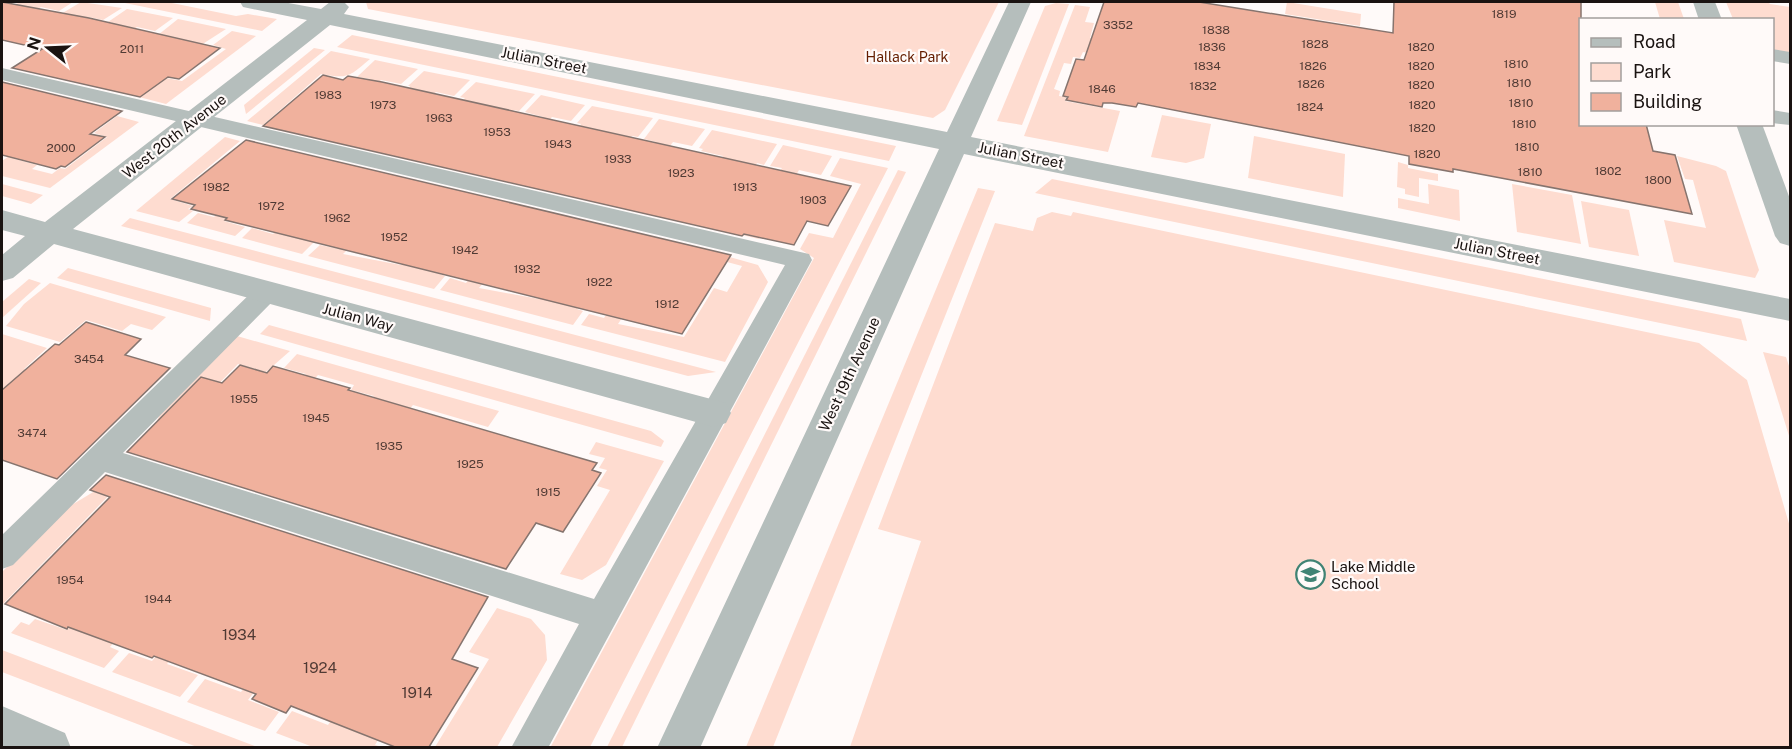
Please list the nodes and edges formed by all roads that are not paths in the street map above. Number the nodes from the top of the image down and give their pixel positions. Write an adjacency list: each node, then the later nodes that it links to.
1 (251, 2): 4 (street, Julian Street)
2 (1020, 2): 13 (street, West 19th Avenue)
3 (1704, 2): 5 (street)
4 (336, 9): 10 (street, West 20th Avenue); 13 (street, Julian Street)
5 (1710, 18)
6 (1774, 56): 7 (lane)
7 (1791, 58)
8 (2, 74): 10 (lane)
9 (1774, 116): 11 (lane)
10 (195, 119): 15 (street, West 20th Avenue); 20 (lane)
11 (1791, 119)
12 (1750, 126): 16 (street)
13 (956, 142): 19 (street, Julian Street); 27 (street, West 19th Avenue)
14 (2, 220): 15 (street, Julian Way)
15 (50, 233): 17 (street, West 20th Avenue); 18 (street, Julian Way)
16 (1791, 236)
17 (2, 270)
18 (267, 292): 20 (street, Julian Way); 21 (lane)
19 (1791, 310)
20 (714, 414): 23 (lane)
21 (99, 458): 22 (lane); 23 (lane)
22 (2, 555)
23 (601, 616): 26 (lane)
24 (2, 728): 25 (street)
25 (50, 747)
26 (528, 747)
27 (678, 747)

